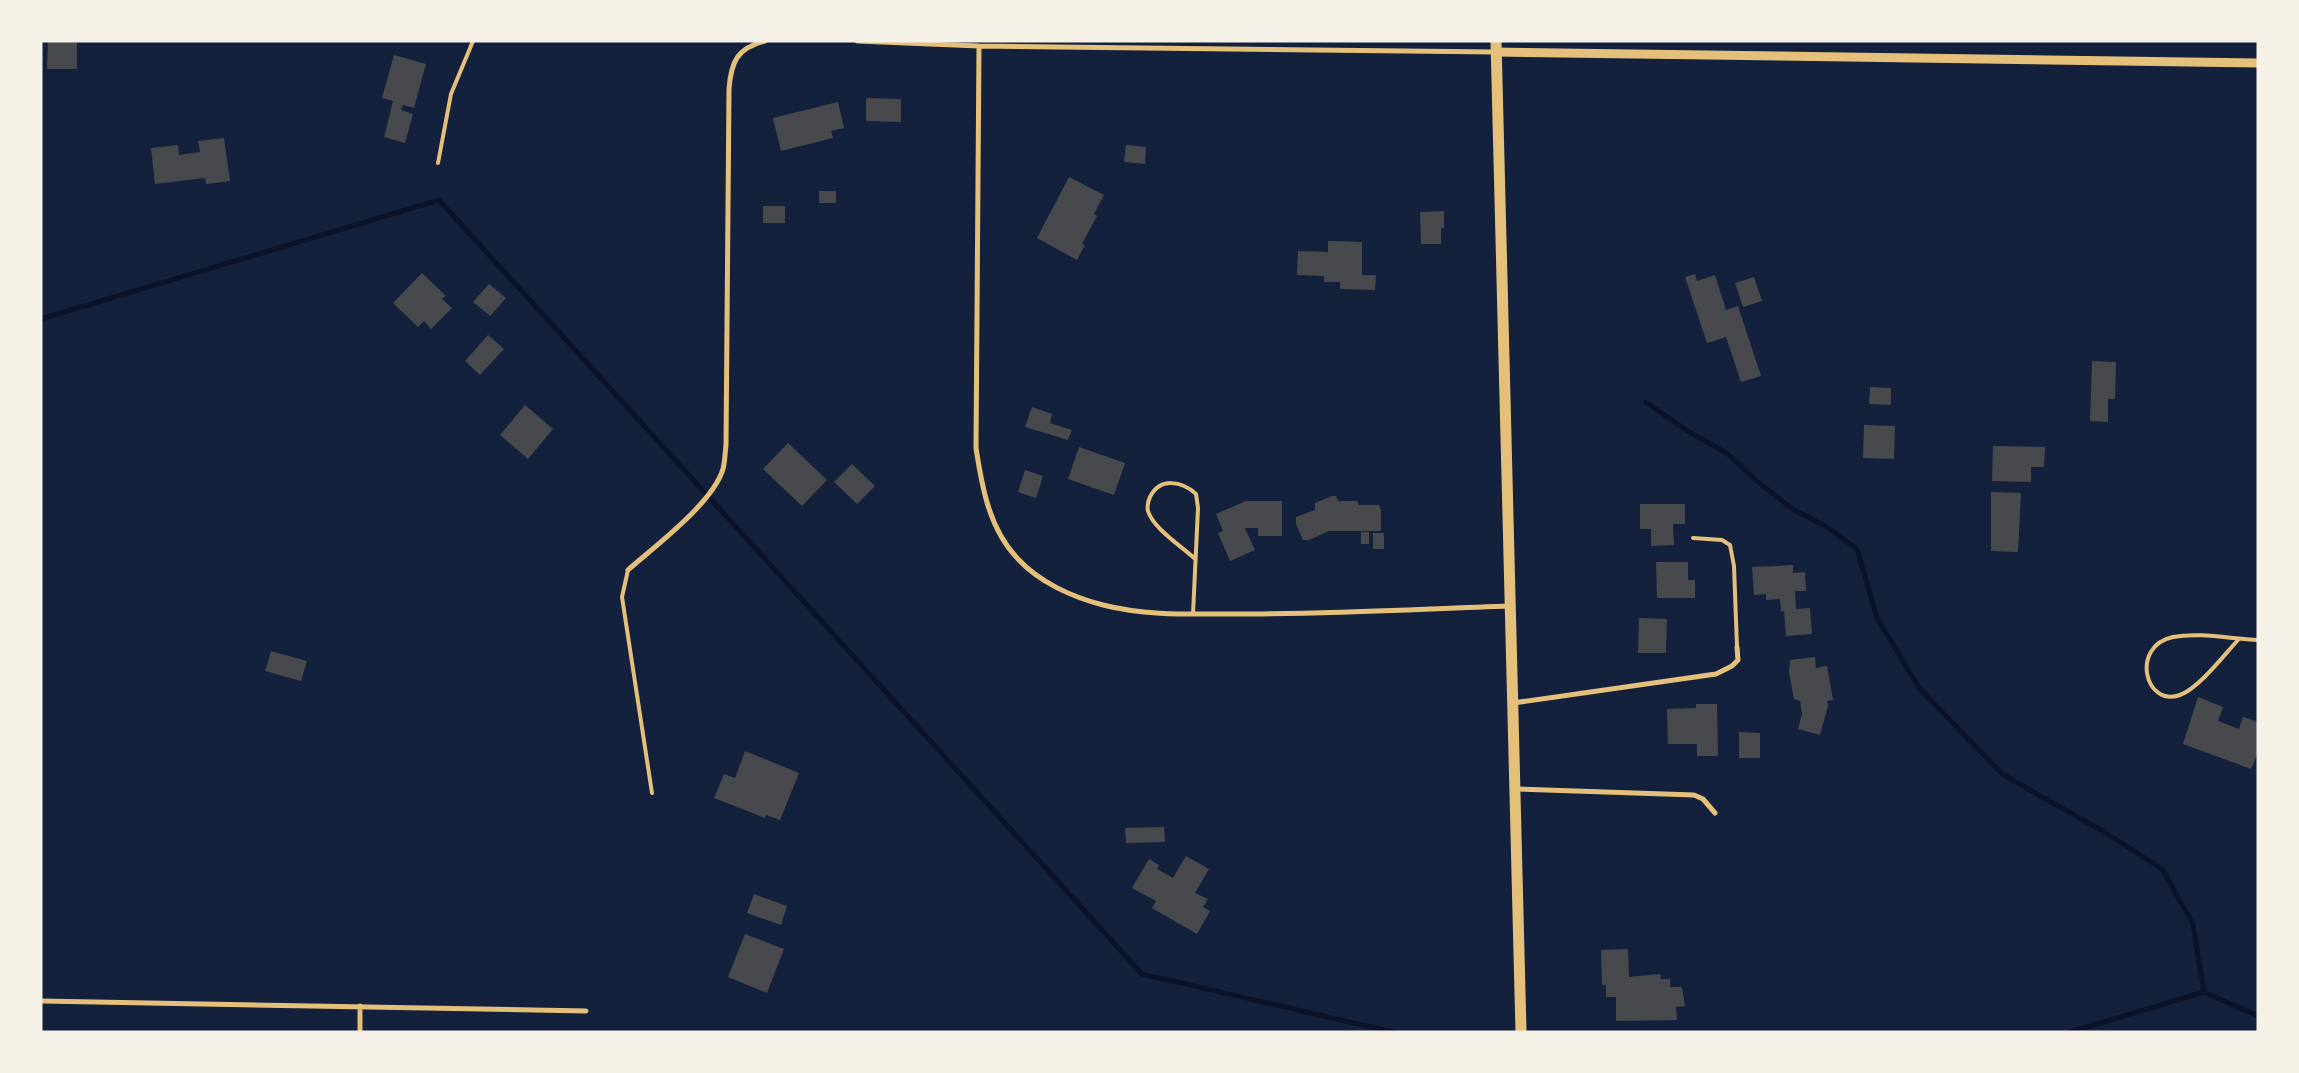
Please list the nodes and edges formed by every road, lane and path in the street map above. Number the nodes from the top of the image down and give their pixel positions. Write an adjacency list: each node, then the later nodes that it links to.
1 (473, 41): 8 (lane)
2 (765, 41): 11 (street)
3 (857, 41): 4 (street)
4 (910, 42): 5 (street)
5 (979, 46): 6 (street); 13 (street)
6 (1496, 47): 7 (street); 12 (main road)
7 (2258, 63)
8 (438, 163)
9 (1693, 538): 16 (lane)
10 (1194, 558): 10 (lane); 13 (lane)
11 (628, 570): 19 (lane)
12 (1510, 606): 13 (street); 17 (main road)
13 (1193, 614)
14 (2238, 640): 14 (lane); 15 (lane)
15 (2258, 640)
16 (1737, 647): 17 (street)
17 (1513, 703): 18 (main road)
18 (1515, 789): 20 (street); 25 (main road)
19 (652, 793)
20 (1715, 813)
21 (41, 1001): 22 (street)
22 (360, 1006): 23 (street); 24 (street)
23 (586, 1011)
24 (360, 1032)
25 (1521, 1032)

